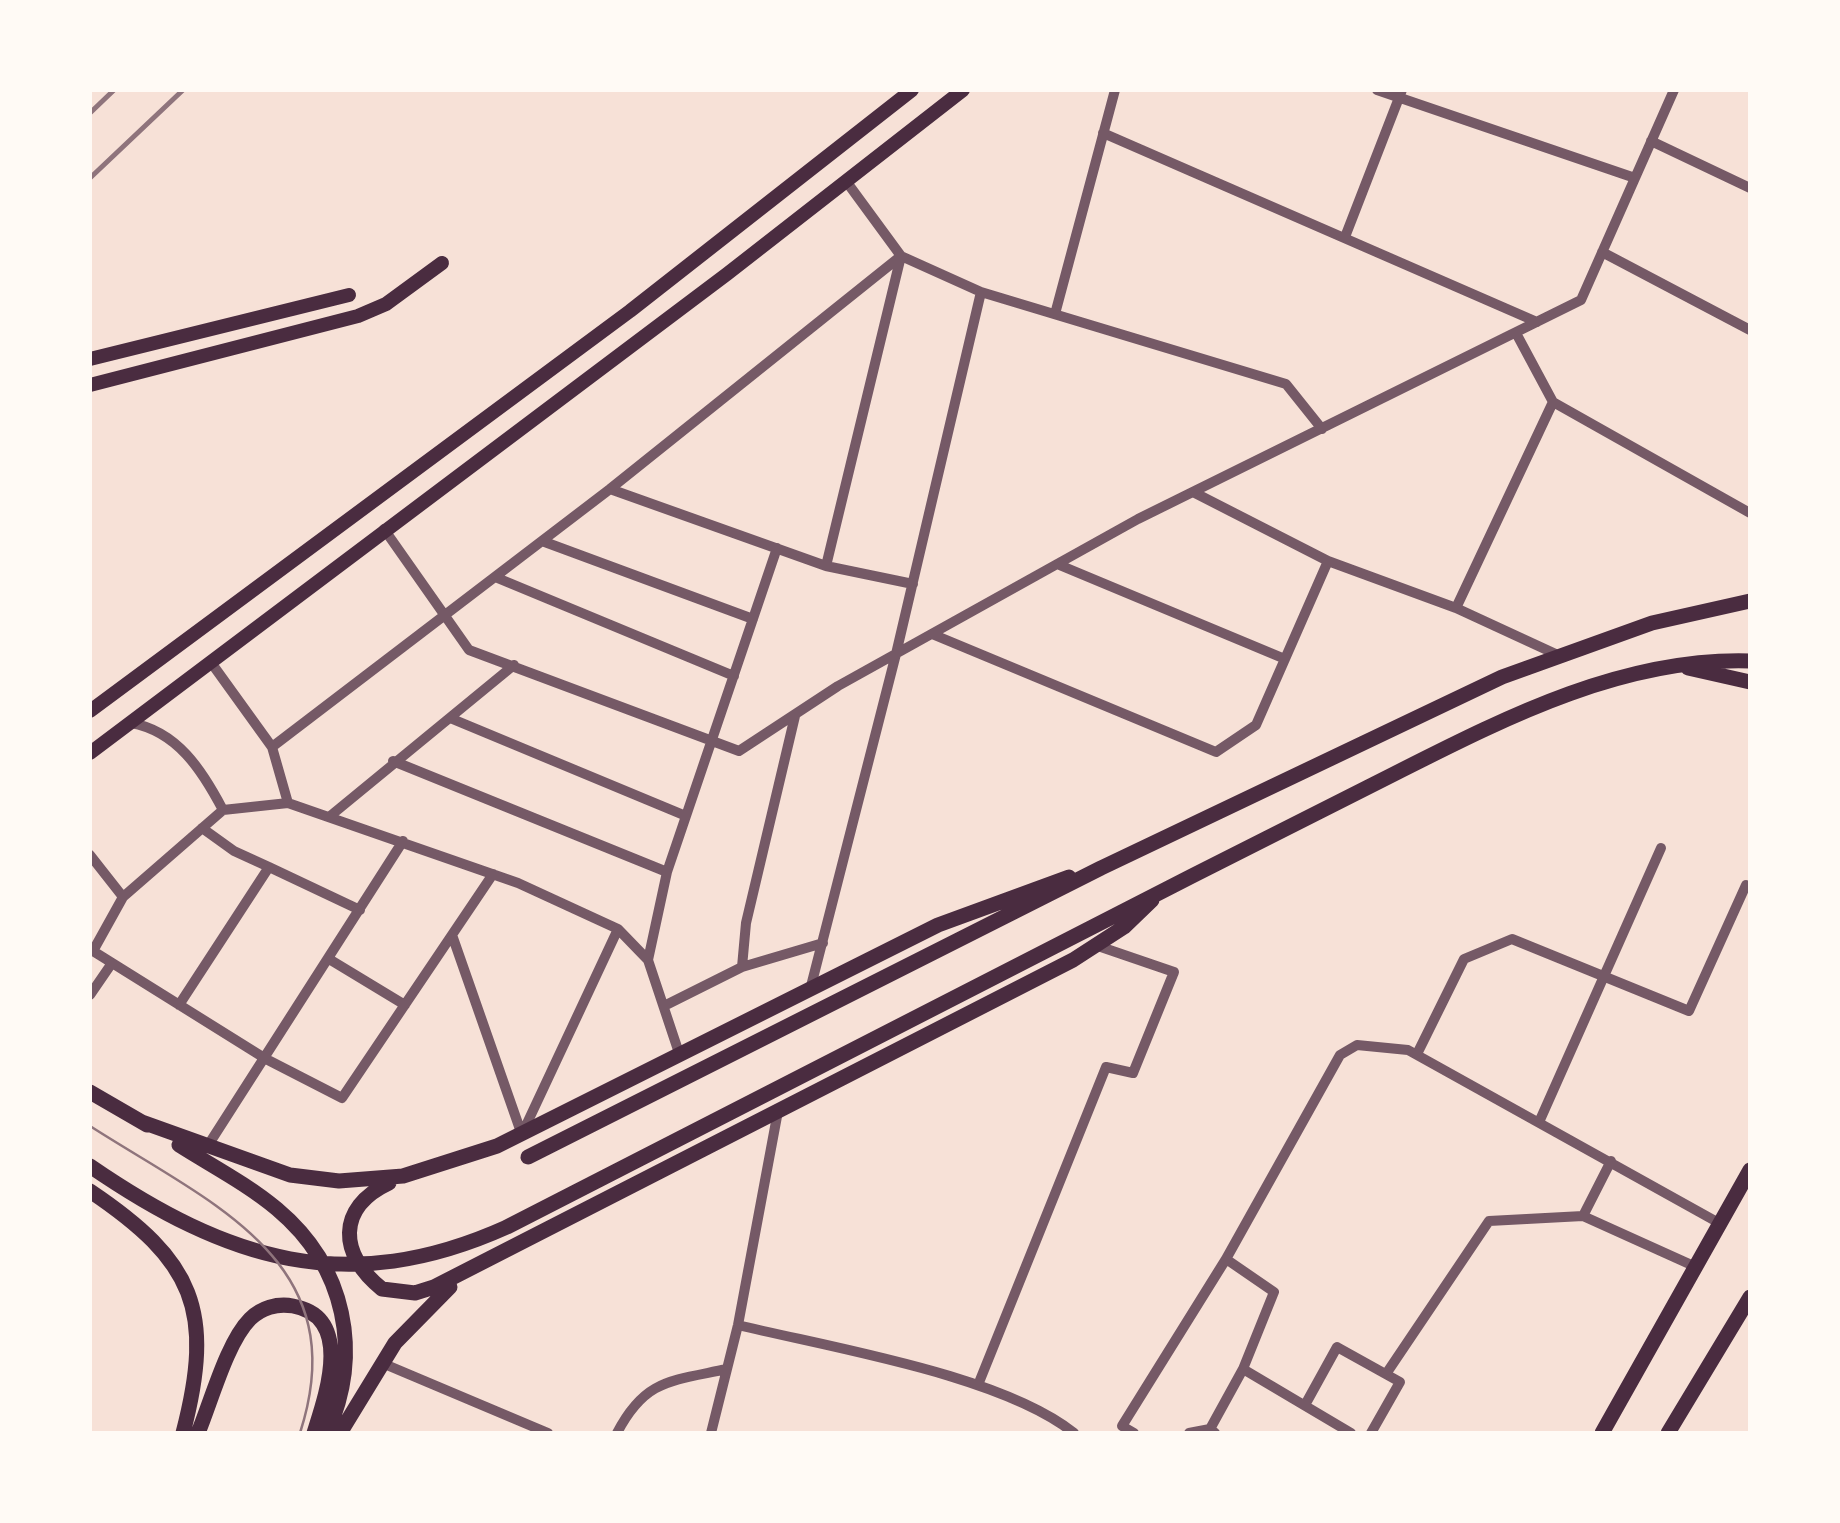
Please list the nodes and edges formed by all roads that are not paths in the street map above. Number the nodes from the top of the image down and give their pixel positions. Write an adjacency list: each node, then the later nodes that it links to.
1 (912, 90): 51 (main road)
2 (963, 90): 10 (main road)
3 (1115, 90): 7 (street)
4 (1378, 90): 6 (street)
5 (1674, 90): 8 (street)
6 (1401, 94): 9 (street); 12 (street)
7 (1103, 134): 12 (street); 18 (street)
8 (1651, 141): 9 (street); 11 (street)
9 (1635, 178): 13 (street)
10 (846, 182): 14 (street); 29 (main road)
11 (1750, 188)
12 (1345, 237): 19 (street)
13 (1602, 252): 19 (street); 20 (street)
14 (901, 256): 16 (street); 26 (street); 34 (street)
15 (442, 263): 23 (main road)
16 (981, 292): 18 (street); 36 (street)
17 (349, 295): 22 (main road)
18 (1055, 314): 25 (street)
19 (1537, 322): 21 (street)
20 (1750, 330)
21 (1516, 333): 24 (street); 25 (street)
22 (90, 359)
23 (90, 385)
24 (1552, 402): 28 (street); 38 (street)
25 (1322, 428): 27 (street)
26 (610, 488): 30 (street); 31 (street)
27 (1193, 492): 32 (street); 33 (street)
28 (1750, 514)
29 (384, 529): 39 (street); 45 (main road)
30 (542, 541): 35 (street); 40 (street)
31 (777, 548): 34 (street); 40 (street)
32 (1328, 561): 38 (street); 44 (street)
33 (1057, 564): 41 (street); 44 (street)
34 (826, 566): 36 (street)
35 (495, 577): 39 (street); 49 (street)
36 (913, 584): 42 (street)
37 (1750, 600): 43 (main road)
38 (1456, 608): 43 (street)
39 (446, 615): 47 (street); 56 (street)
40 (754, 619): 49 (street)
41 (932, 634): 42 (street); 44 (street)
42 (896, 654): 52 (street); 77 (street)
43 (1560, 656): 68 (main road)
44 (1285, 659)
45 (210, 661): 54 (main road); 56 (street)
46 (1750, 661): 48 (main road)
47 (514, 666): 53 (street); 55 (street)
48 (1674, 666): 50 (main road); 72 (main road)
49 (734, 676): 55 (street)
50 (1750, 682)
51 (90, 708)
52 (795, 716): 55 (street); 82 (street)
53 (450, 718): 58 (street); 61 (street)
54 (131, 723): 57 (main road); 60 (street)
55 (712, 741): 61 (street)
56 (272, 747): 59 (street)
57 (90, 753)
58 (393, 761): 62 (street); 69 (street)
59 (288, 804): 60 (street); 62 (street)
60 (223, 810): 63 (street)
61 (686, 816): 69 (street)
62 (329, 817): 64 (street)
63 (202, 828): 67 (street); 73 (street)
64 (402, 842): 70 (street); 74 (street)
65 (1661, 848): 83 (street)
66 (90, 854): 73 (street)
67 (268, 867): 74 (street); 86 (street)
68 (1101, 868): 84 (main road); 98 (main road)
69 (667, 872): 80 (street)
70 (493, 874): 75 (street); 76 (street)
71 (1750, 887): 83 (street)
72 (1158, 893): 78 (main road); 100 (main road)
73 (124, 897): 81 (street)
74 (360, 910): 79 (street)
75 (618, 929): 80 (street); 96 (street)
76 (452, 935): 87 (street); 96 (street)
77 (823, 943): 82 (street); 84 (street)
78 (1098, 946): 93 (main road); 115 (street)
79 (329, 959): 87 (street); 91 (street)
80 (648, 960): 88 (street)
81 (112, 962): 85 (street); 86 (street)
82 (742, 967): 88 (street)
83 (1603, 980): 89 (street); 94 (street)
84 (810, 991): 90 (main road)
85 (90, 995)
86 (180, 1005): 91 (street)
87 (405, 1005): 91 (street)
88 (664, 1006): 90 (street)
89 (1416, 1054): 94 (street); 106 (street)
90 (680, 1056): 96 (main road)
91 (266, 1059): 97 (street)
92 (90, 1092): 95 (main road)
93 (778, 1109): 107 (main road); 110 (street)
94 (1540, 1120): 99 (street)
95 (142, 1122): 97 (main road); 121 (main road)
96 (522, 1135): 102 (main road)
97 (206, 1148): 102 (main road)
98 (528, 1157)
99 (1611, 1161): 104 (street); 105 (street)
100 (90, 1166)
101 (1750, 1170): 105 (main road)
102 (403, 1176): 107 (main road)
103 (90, 1191): 118 (main road)
104 (1583, 1216): 108 (street); 114 (street)
105 (1719, 1223): 108 (main road)
106 (1226, 1259): 113 (street); 127 (street)
107 (476, 1265): 111 (main road)
108 (1696, 1267): 131 (main road)
109 (1750, 1296): 132 (main road)
110 (738, 1325): 112 (street); 115 (street)
111 (382, 1363): 122 (main road); 123 (street)
112 (727, 1369): 124 (street); 125 (street)
113 (1243, 1369): 116 (street); 117 (street)
114 (1386, 1374): 116 (street); 130 (street)
115 (978, 1385): 126 (street)
116 (1305, 1405): 129 (street)
117 (1213, 1431): 128 (street)
118 (183, 1433)
119 (198, 1433): 120 (main road)
120 (314, 1433)
121 (327, 1433)
122 (340, 1433)
123 (548, 1433)
124 (617, 1433)
125 (711, 1433)
126 (1074, 1433)
127 (1134, 1433)
128 (1189, 1433)
129 (1351, 1433)
130 (1371, 1433)
131 (1602, 1433)
132 (1668, 1433)

